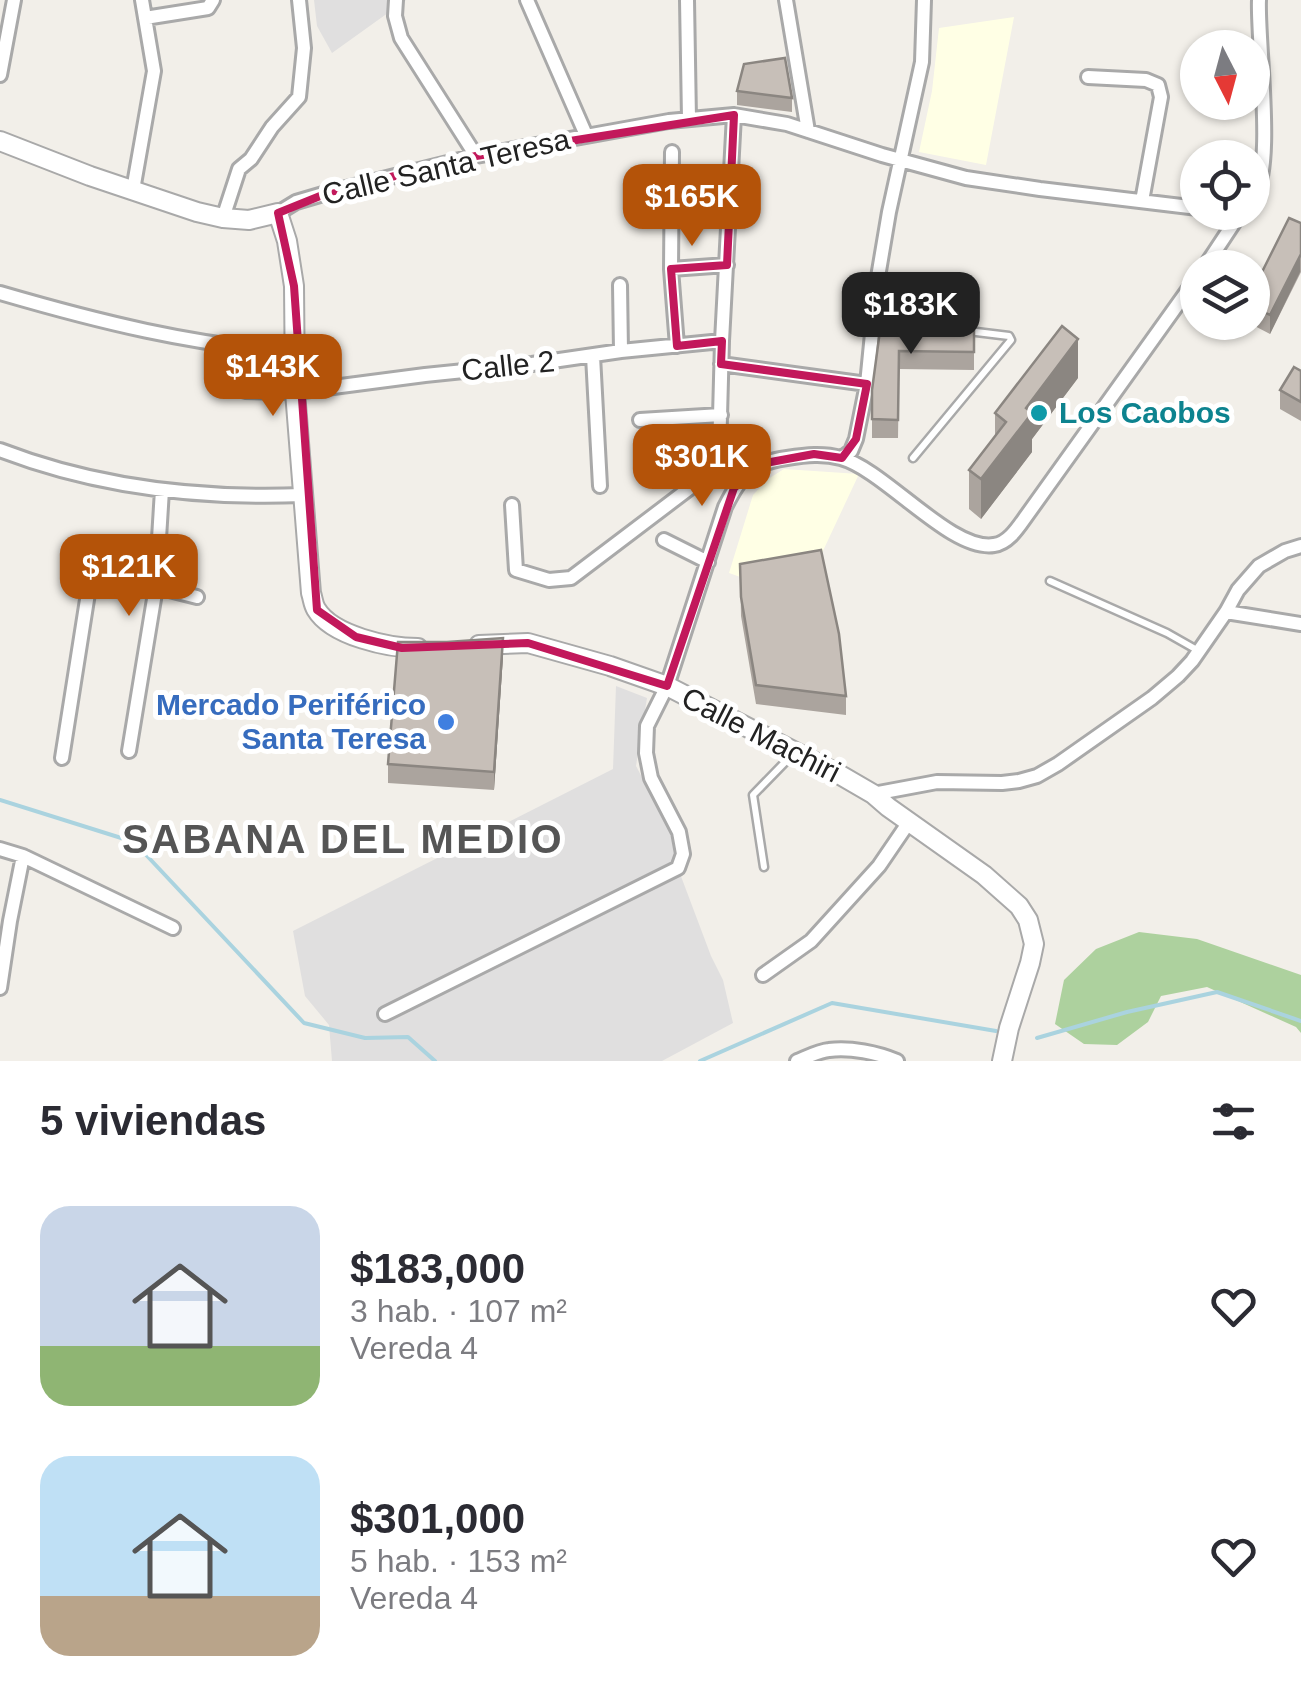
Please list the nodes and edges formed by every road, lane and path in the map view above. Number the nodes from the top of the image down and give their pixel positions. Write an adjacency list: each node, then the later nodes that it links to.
1 (14, 0): 11 (street)
2 (142, 0): 12 (street)
3 (213, 0): 12 (street)
4 (298, 0): 28 (street)
5 (396, 0): 22 (street)
6 (526, 0): 18 (street)
7 (687, 0): 16 (street)
8 (786, 0): 17 (street)
9 (924, 0): 23 (street)
10 (1259, 0): 19 (street)
11 (5, 18): 13 (street)
12 (145, 18): 24 (street)
13 (0, 76)
14 (1088, 77): 25 (street)
15 (734, 116): 16 (street, Calle Santa Teresa); 17 (street, Calle Santa Teresa); 29 (street)
16 (689, 119): 18 (street, Calle Santa Teresa)
17 (808, 131): 23 (street, Calle Santa Teresa)
18 (586, 135): 22 (street, Calle Santa Teresa)
19 (1265, 140)
20 (0, 141): 24 (street, Calle Santa Teresa)
21 (672, 152): 30 (street)
22 (476, 156): 27 (street, Calle Santa Teresa)
23 (901, 160): 25 (street, Calle Santa Teresa); 34 (street)
24 (134, 190): 28 (street, Calle Santa Teresa)
25 (1142, 201): 26 (street, Calle Santa Teresa)
26 (1180, 206)
27 (278, 213): 28 (street, Calle Santa Teresa); 40 (street)
28 (223, 218)
29 (727, 265): 30 (street); 37 (street)
30 (671, 269): 38 (street)
31 (620, 285): 39 (street)
32 (0, 293): 40 (street)
33 (1180, 301): 49 (street)
34 (872, 320): 35 (lane); 43 (street)
35 (931, 326)
36 (951, 329): 50 (lane)
37 (722, 341): 38 (street, Calle 2); 42 (street)
38 (677, 346): 39 (street, Calle 2)
39 (621, 351): 41 (street, Calle 2)
40 (295, 352): 45 (street)
41 (594, 356): 45 (street, Calle 2); 51 (street)
42 (721, 364): 43 (street); 46 (street)
43 (867, 384): 49 (street)
44 (245, 391): 45 (street, Calle 2)
45 (295, 392): 53 (street)
46 (720, 415): 47 (street); 54 (street)
47 (640, 420)
48 (0, 451): 52 (street)
49 (842, 458): 57 (street)
50 (913, 458)
51 (600, 486)
52 (162, 490): 53 (street); 59 (street)
53 (303, 495): 64 (street)
54 (512, 505)
55 (664, 540): 57 (street)
56 (1301, 546): 61 (street)
57 (708, 562): 66 (street)
58 (1050, 580): 65 (lane)
59 (156, 586): 60 (street); 67 (street); 69 (street)
60 (197, 597)
61 (1226, 612): 62 (street); 65 (street)
62 (1301, 624)
63 (462, 647): 66 (street, Calle Machiri)
64 (432, 648)
65 (1198, 651): 70 (street)
66 (667, 686): 68 (street, Calle Machiri); 78 (street)
67 (129, 751)
68 (796, 752): 70 (street, Calle Machiri); 74 (lane)
69 (62, 758)
70 (873, 794): 71 (street, Calle Machiri)
71 (909, 822): 76 (street); 81 (street, Calle Machiri)
72 (0, 849): 73 (street)
73 (23, 856): 75 (street); 77 (street)
74 (764, 866)
75 (173, 928)
76 (763, 975)
77 (0, 988)
78 (385, 1014)
79 (797, 1061): 80 (street)
80 (897, 1061)
81 (1002, 1061)

